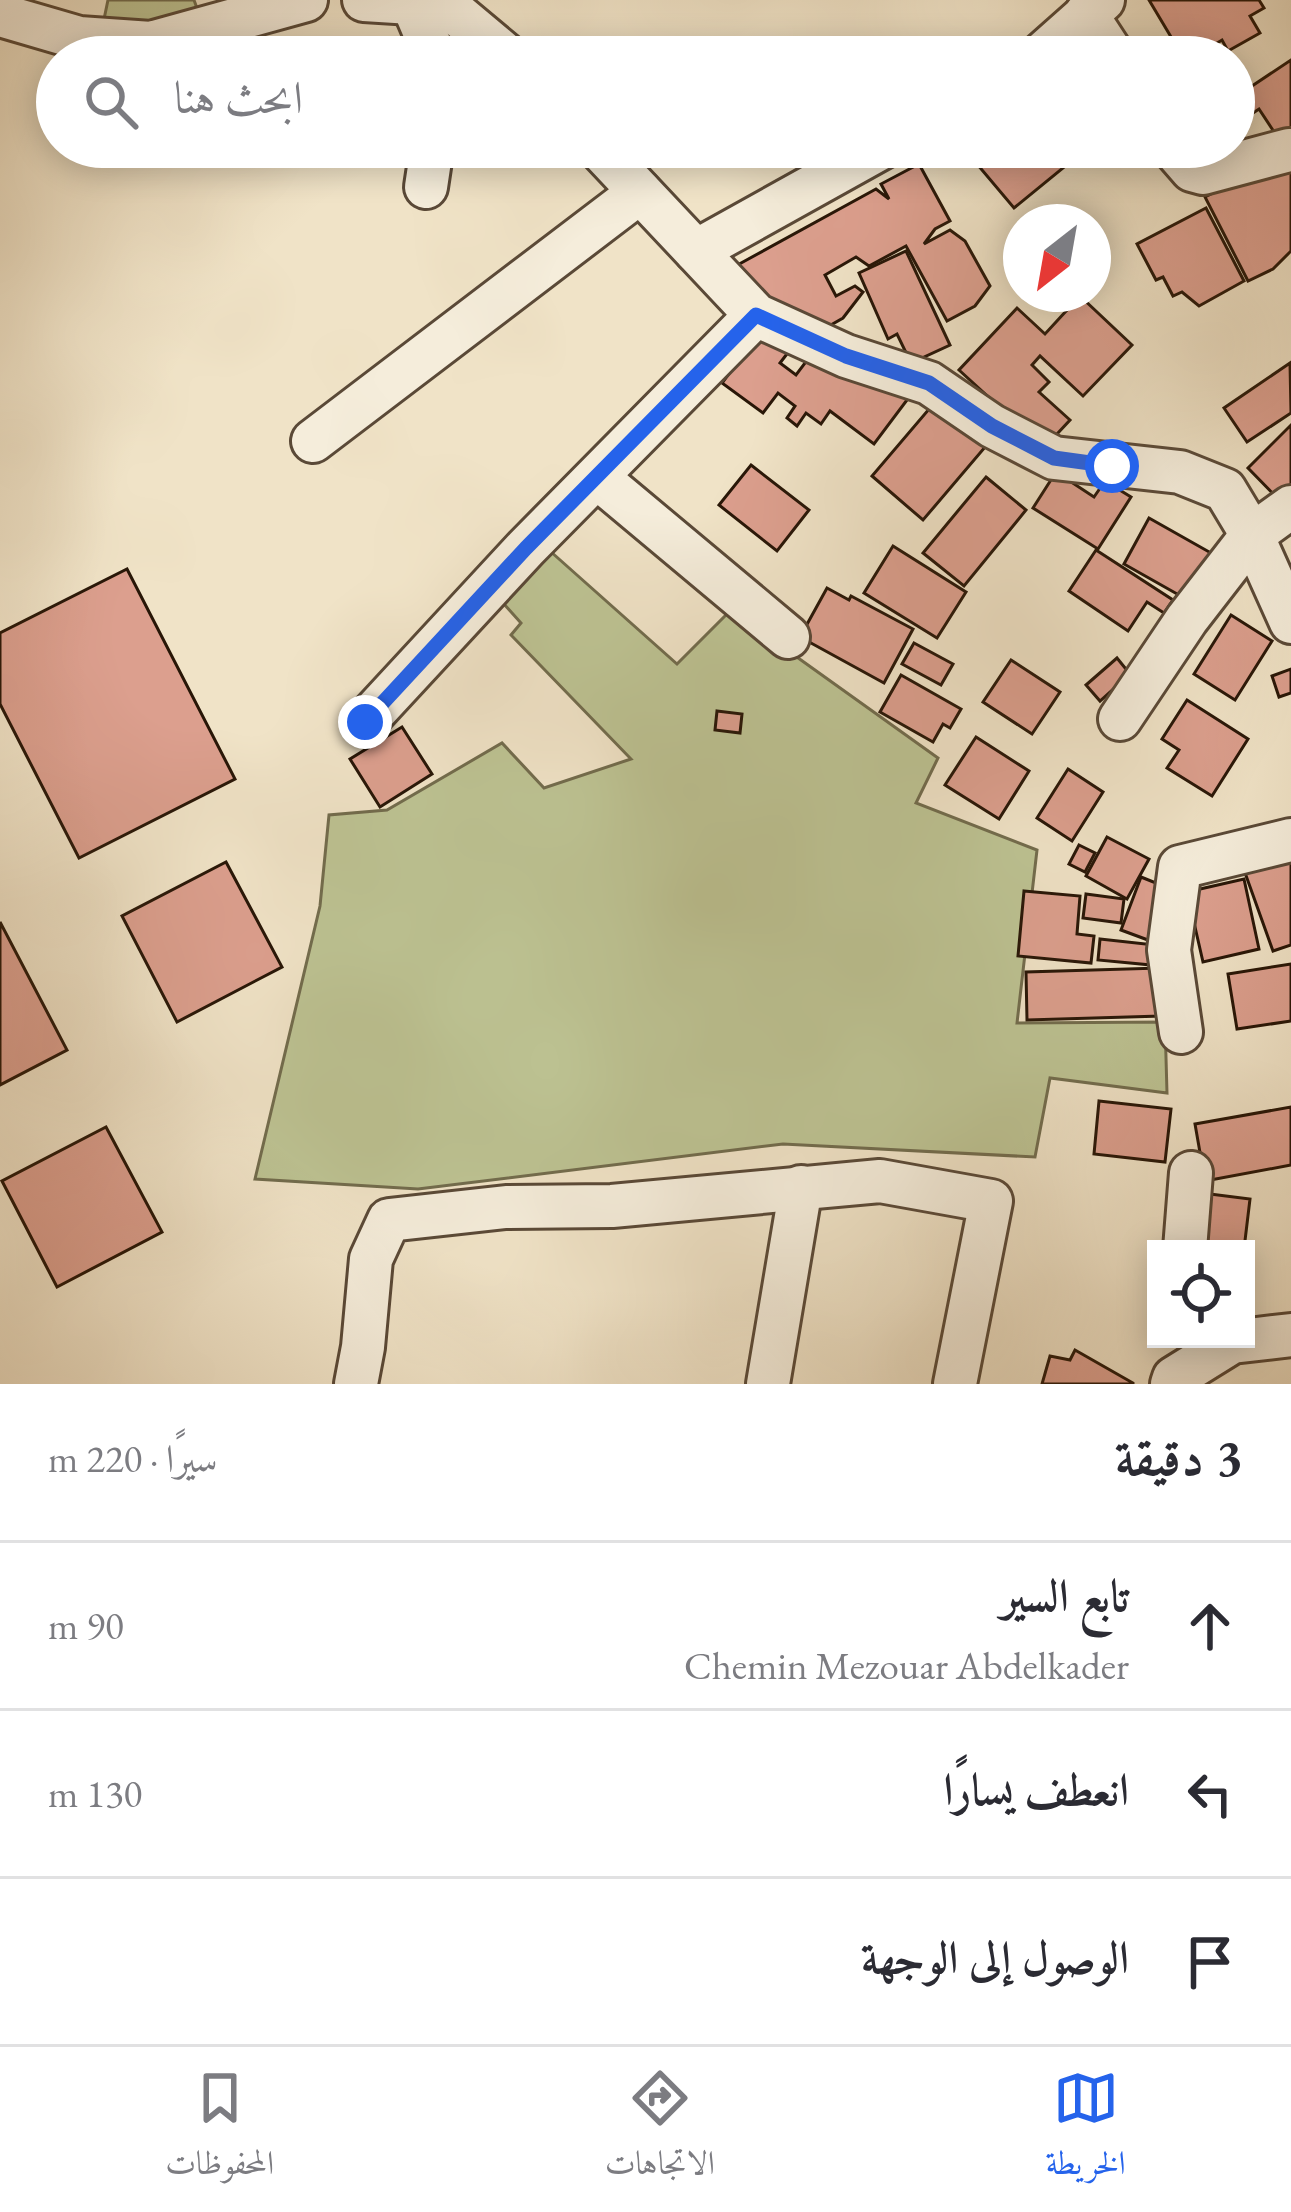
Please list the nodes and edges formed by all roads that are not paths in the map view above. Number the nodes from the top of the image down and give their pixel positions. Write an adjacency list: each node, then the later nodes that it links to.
1 (306, 0): 7 (street)
2 (364, 0): 3 (street)
3 (425, 1): 8 (street); 9 (street)
4 (1095, 7): 10 (street); 11 (street)
5 (0, 15): 6 (street)
6 (72, 36)
7 (177, 36)
8 (431, 36)
9 (477, 36)
10 (1063, 36)
11 (1106, 36)
12 (1289, 150): 13 (street)
13 (1255, 159)
14 (618, 168): 18 (street)
15 (845, 168): 19 (street)
16 (1190, 168): 17 (street)
17 (1222, 168)
18 (640, 192): 19 (street); 21 (street)
19 (697, 250): 20 (street)
20 (756, 315): 22 (street); 24 (street)
21 (314, 441)
22 (598, 478): 26 (street); 28 (street)
23 (1291, 507): 24 (street)
24 (1252, 535): 25 (street); 27 (street)
25 (1291, 622)
26 (788, 637)
27 (1120, 719)
28 (365, 722)
29 (1291, 840): 30 (street)
30 (1181, 1032)
31 (1191, 1173): 33 (street)
32 (801, 1187): 36 (street); 37 (street); 38 (street)
33 (1186, 1240)
34 (1291, 1335): 35 (street)
35 (1183, 1364)
36 (356, 1384)
37 (768, 1384)
38 (955, 1384)

